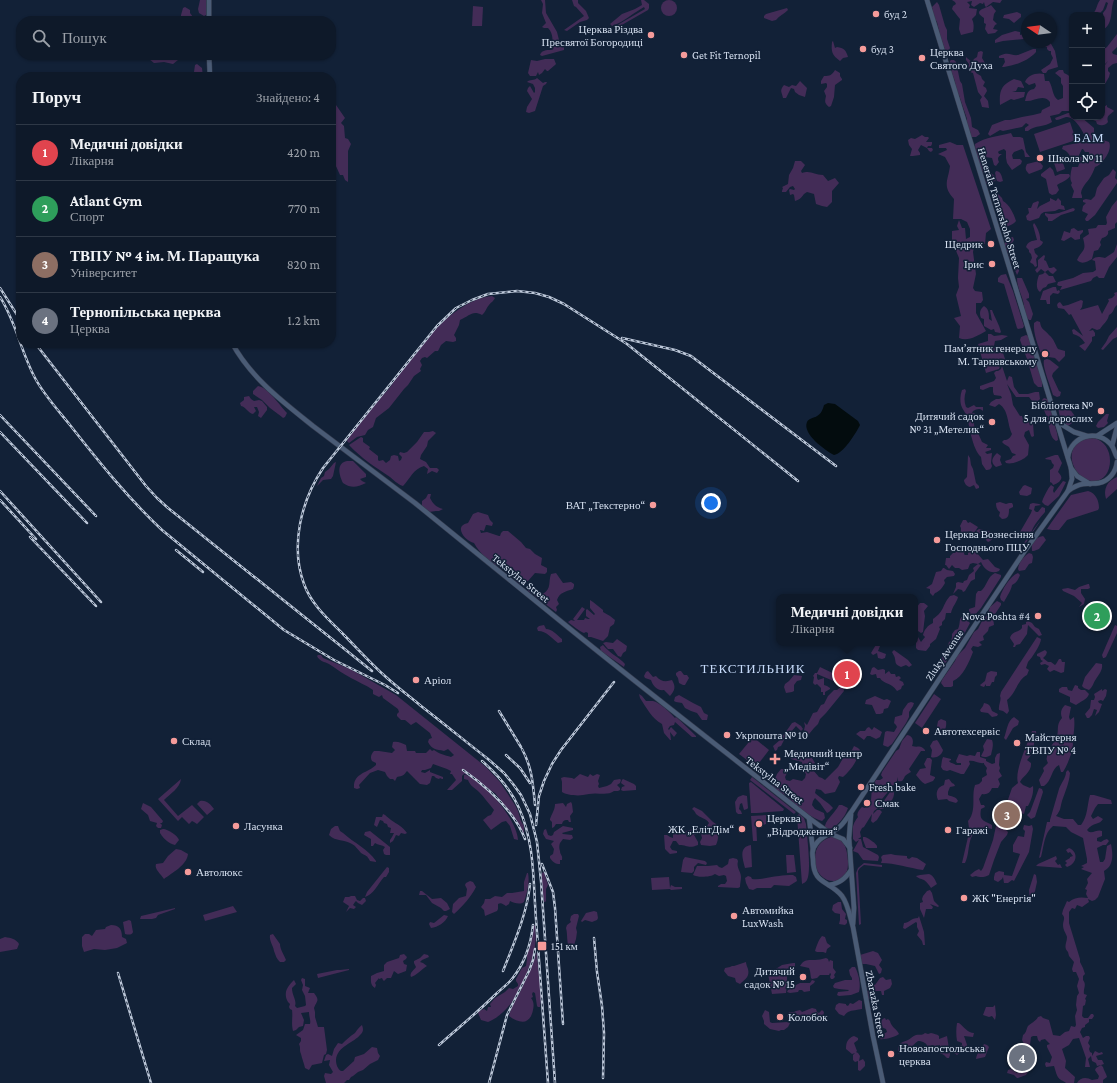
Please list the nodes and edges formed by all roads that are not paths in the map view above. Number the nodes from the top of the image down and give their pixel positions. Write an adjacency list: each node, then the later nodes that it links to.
1 (209, 0): 3 (main road)
2 (927, 0): 7 (main road, Henerala Tarnavskoho Street)
3 (209, 16)
4 (209, 60): 5 (main road)
5 (210, 72)
6 (235, 348): 21 (main road, Tekstylna Street)
7 (1056, 421): 10 (main road); 13 (main road, Henerala Tarnavskoho Street)
8 (1117, 423): 11 (main road)
9 (1117, 427): 12 (main road)
10 (1086, 436): 11 (main road); 13 (main road)
11 (1097, 436): 12 (main road)
12 (1112, 446): 14 (main road)
13 (1068, 458): 16 (main road, Henerala Tarnavskoho Street)
14 (1117, 458)
15 (1117, 462): 17 (main road)
16 (1071, 468): 18 (main road); 19 (main road, Zluky Avenue)
17 (1115, 474): 18 (main road)
18 (1090, 484): 19 (main road)
19 (1068, 491): 20 (main road, Zluky Avenue)
20 (852, 811): 22 (main road, Zluky Avenue); 23 (main road, Zluky Avenue)
21 (809, 818): 22 (main road, Tekstylna Street); 24 (main road, Tekstylna Street)
22 (830, 834): 23 (main road); 24 (main road)
23 (850, 848): 25 (main road)
24 (813, 850): 26 (main road)
25 (851, 870): 26 (main road); 27 (main road, Zbarazka Street)
26 (829, 885): 27 (main road, Zbarazka Street)
27 (853, 928): 28 (main road, Zbarazka Street)
28 (884, 1083)

